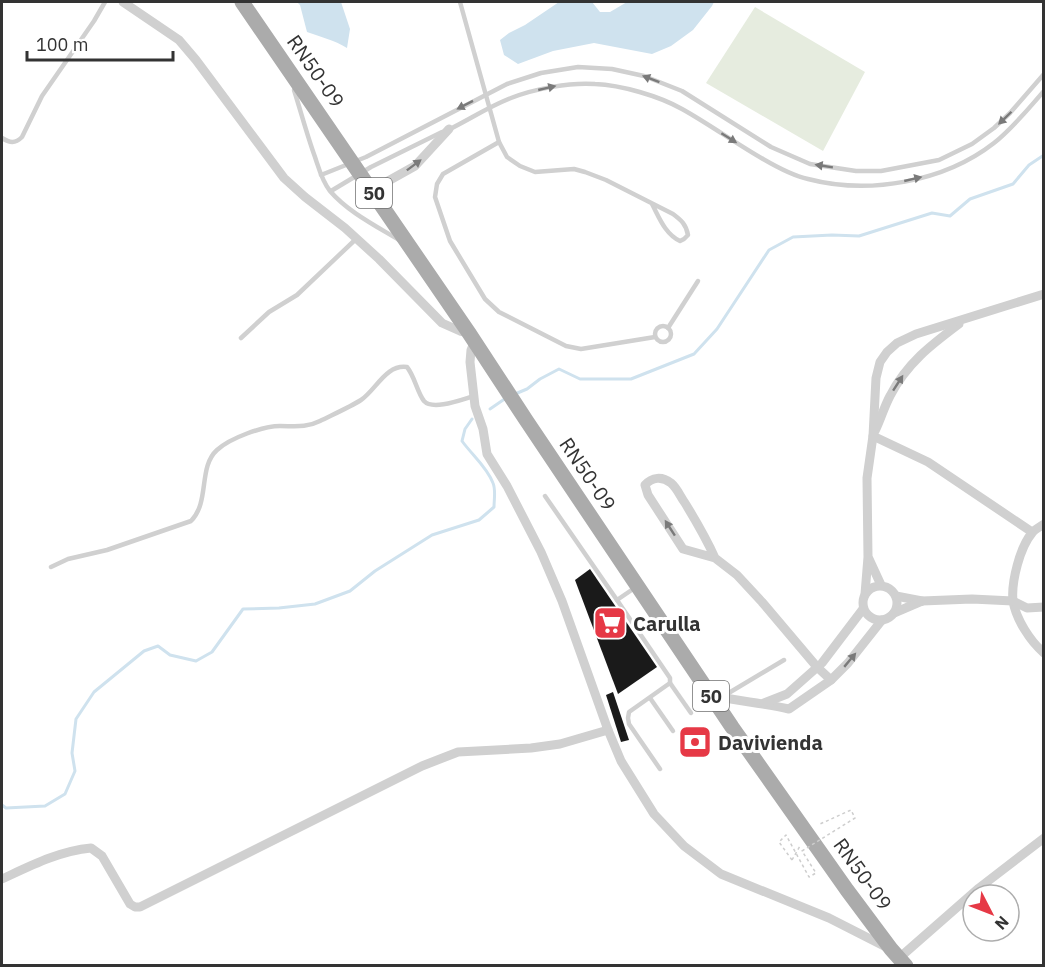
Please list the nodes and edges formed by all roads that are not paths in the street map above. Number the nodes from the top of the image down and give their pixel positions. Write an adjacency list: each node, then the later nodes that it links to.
1 (105, 2): 11 (lane)
2 (123, 2): 18 (street)
3 (242, 2): 5 (main road, RN50-09 / 50)
4 (460, 2): 8 (lane)
5 (289, 70): 13 (main road, RN50-09 / 50); 14 (lane)
6 (1044, 74): 8 (lane, one-way to 8)
7 (1044, 91): 9 (lane, one-way to 7)
8 (487, 94): 9 (lane); 13 (lane, one-way to 13)
9 (490, 108): 10 (lane); 12 (lane)
10 (449, 129): 13 (lane); 15 (street, one-way to 10)
11 (2, 138)
12 (499, 142): 17 (lane); 25 (lane)
13 (357, 167): 14 (lane); 15 (main road, RN50-09 / 50); 16 (lane)
14 (321, 175): 16 (lane)
15 (372, 190): 19 (main road, RN50-09 / 50)
16 (331, 191): 19 (lane)
17 (652, 204): 17 (lane)
18 (356, 239): 24 (street); 26 (lane)
19 (411, 248): 24 (main road, RN50-09 / 50)
20 (698, 281): 23 (lane)
21 (1044, 294): 22 (street)
22 (967, 318): 28 (street, one-way to 22); 28 (street)
23 (668, 328): 25 (lane); 25 (lane)
24 (472, 337): 27 (street); 35 (main road, RN50-09 / 50)
25 (655, 337)
26 (241, 338)
27 (474, 396): 34 (lane); 55 (street)
28 (873, 436): 31 (street); 32 (street)
29 (544, 495): 39 (lane)
30 (1044, 525): 31 (street)
31 (1032, 532): 41 (street)
32 (868, 557): 36 (street); 37 (street)
33 (715, 558): 33 (street, one-way to 33); 48 (street)
34 (51, 567)
35 (638, 585): 39 (lane); 51 (main road, RN50-09 / 50)
36 (881, 585): 37 (street); 38 (street)
37 (865, 594): 43 (street)
38 (896, 596): 40 (street); 44 (street)
39 (617, 600): 50 (lane)
40 (922, 601): 41 (street); 44 (street)
41 (1013, 601): 42 (street); 46 (street)
42 (1044, 607)
43 (863, 609): 45 (street); 48 (street)
44 (894, 613): 45 (street)
45 (882, 620): 49 (street, one-way to 45)
46 (1044, 653)
47 (784, 660): 51 (lane)
48 (817, 667): 49 (street); 53 (street)
49 (831, 680): 53 (street)
50 (670, 683): 52 (lane); 54 (lane)
51 (716, 696): 53 (street); 60 (main road, RN50-09 / 50)
52 (650, 698): 56 (lane); 57 (lane)
53 (764, 703)
54 (692, 713)
55 (608, 730): 59 (street); 60 (street)
56 (673, 731)
57 (660, 770)
58 (1044, 838): 60 (street)
59 (2, 879)
60 (898, 958)

